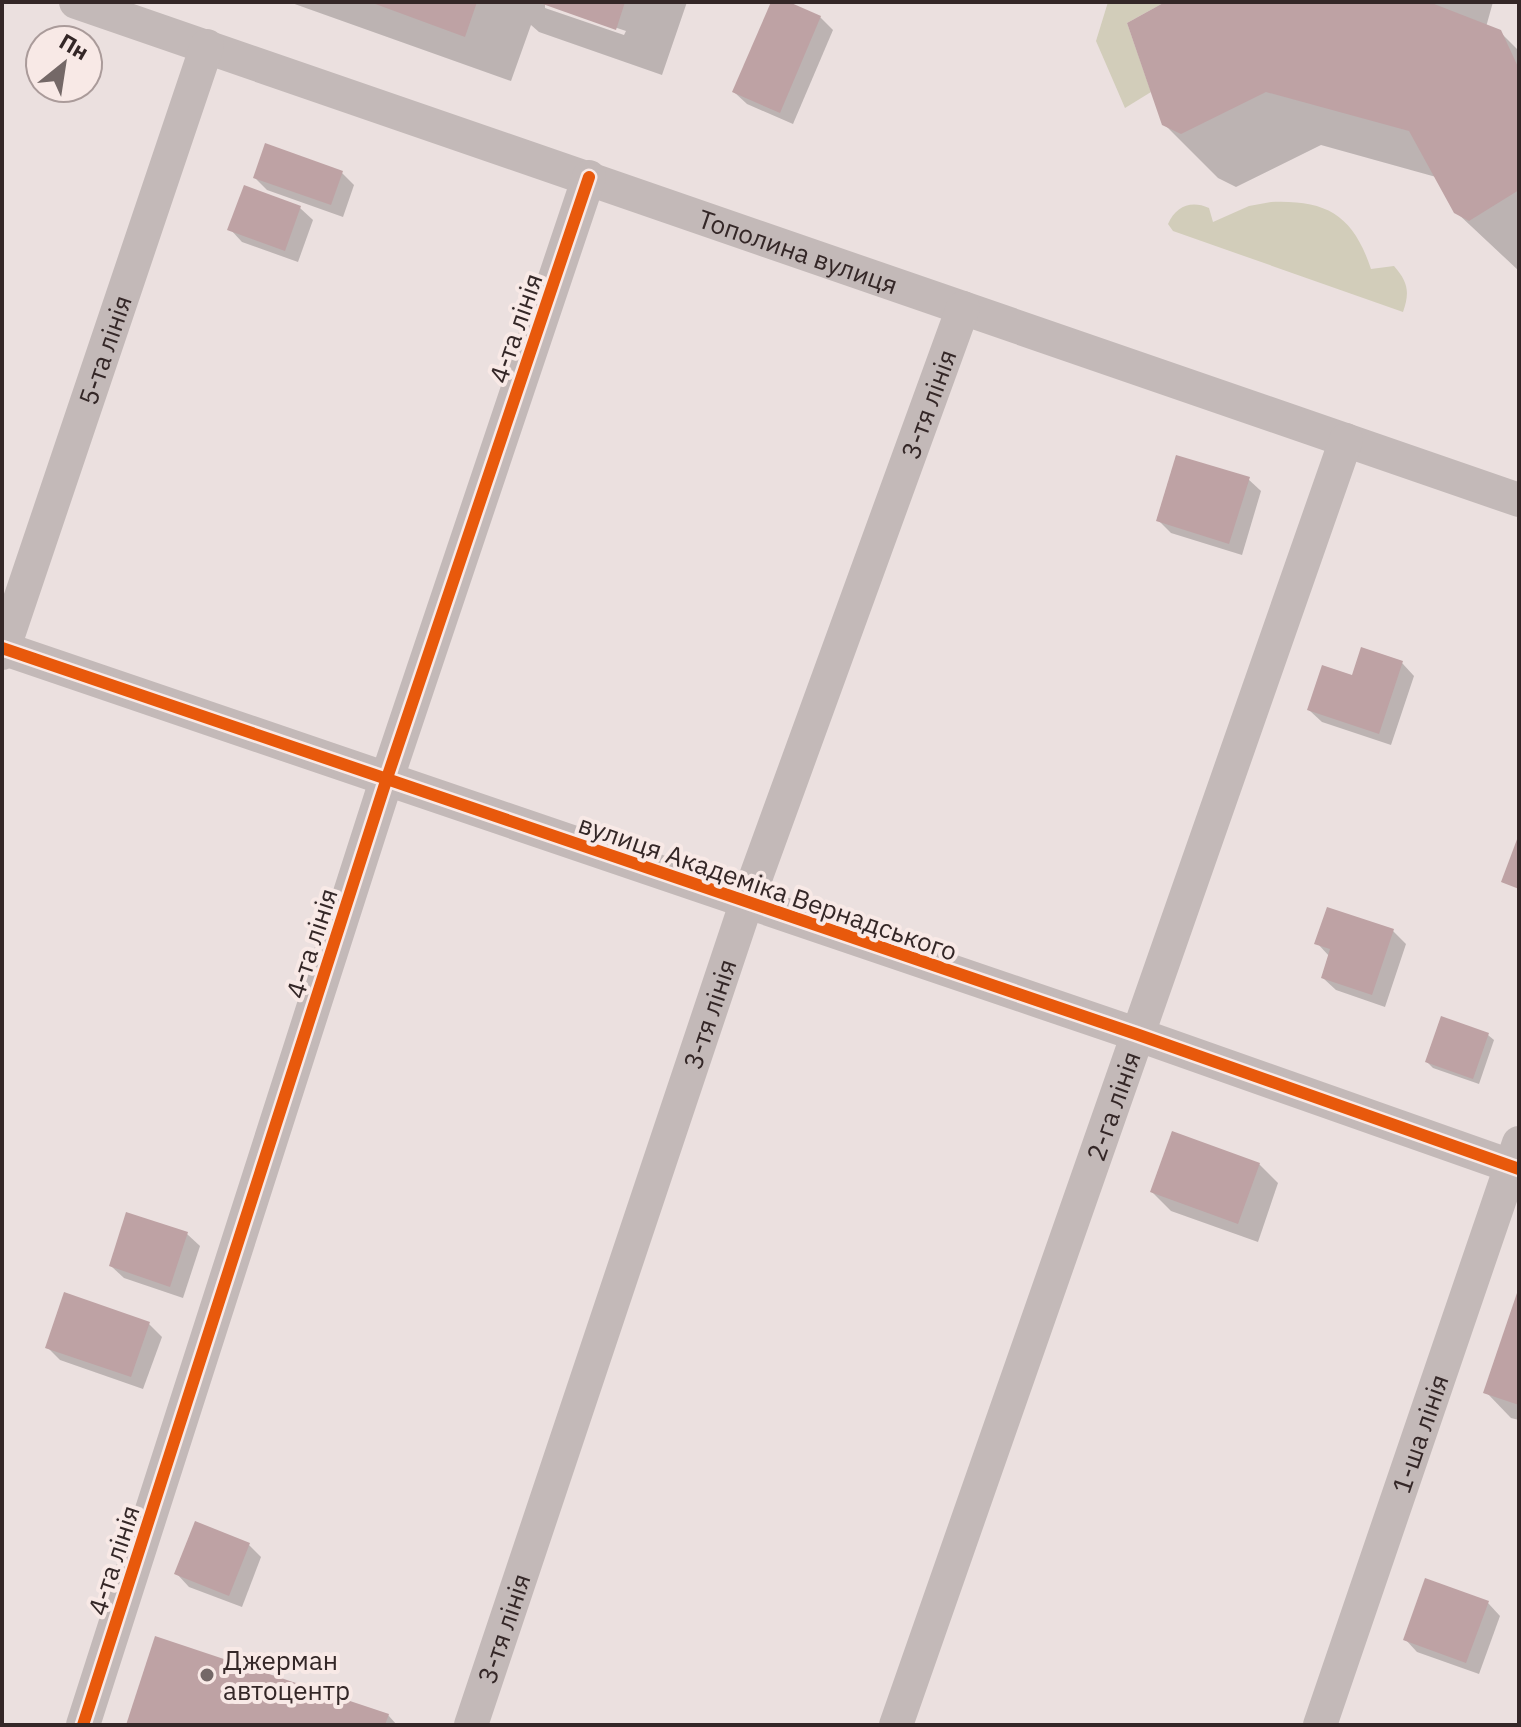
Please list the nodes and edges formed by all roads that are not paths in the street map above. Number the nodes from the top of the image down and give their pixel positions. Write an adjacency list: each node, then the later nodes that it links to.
1 (76, 2): 2 (street, Тополина вулиця)
2 (207, 46): 3 (street, Тополина вулиця); 7 (street, 5-та лінія)
3 (589, 177): 4 (street, Тополина вулиця); 8 (street, 4-та лінія)
4 (963, 308): 5 (street, Тополина вулиця); 9 (street, 3-тя лінія)
5 (1346, 440): 6 (street, Тополина вулиця); 10 (street, 2-га лінія)
6 (1519, 500)
7 (2, 650): 8 (street, вулиця Академіка Вернадського)
8 (386, 781): 9 (street, вулиця Академіка Вернадського); 12 (street, 4-та лінія)
9 (746, 904): 10 (street, вулиця Академіка Вернадського); 13 (street, 3-тя лінія)
10 (1136, 1034): 11 (street, вулиця Академіка Вернадського); 14 (street, 2-га лінія)
11 (1516, 1160): 15 (street, 1-ша лінія)
12 (83, 1725)
13 (471, 1725)
14 (896, 1725)
15 (1320, 1725)

